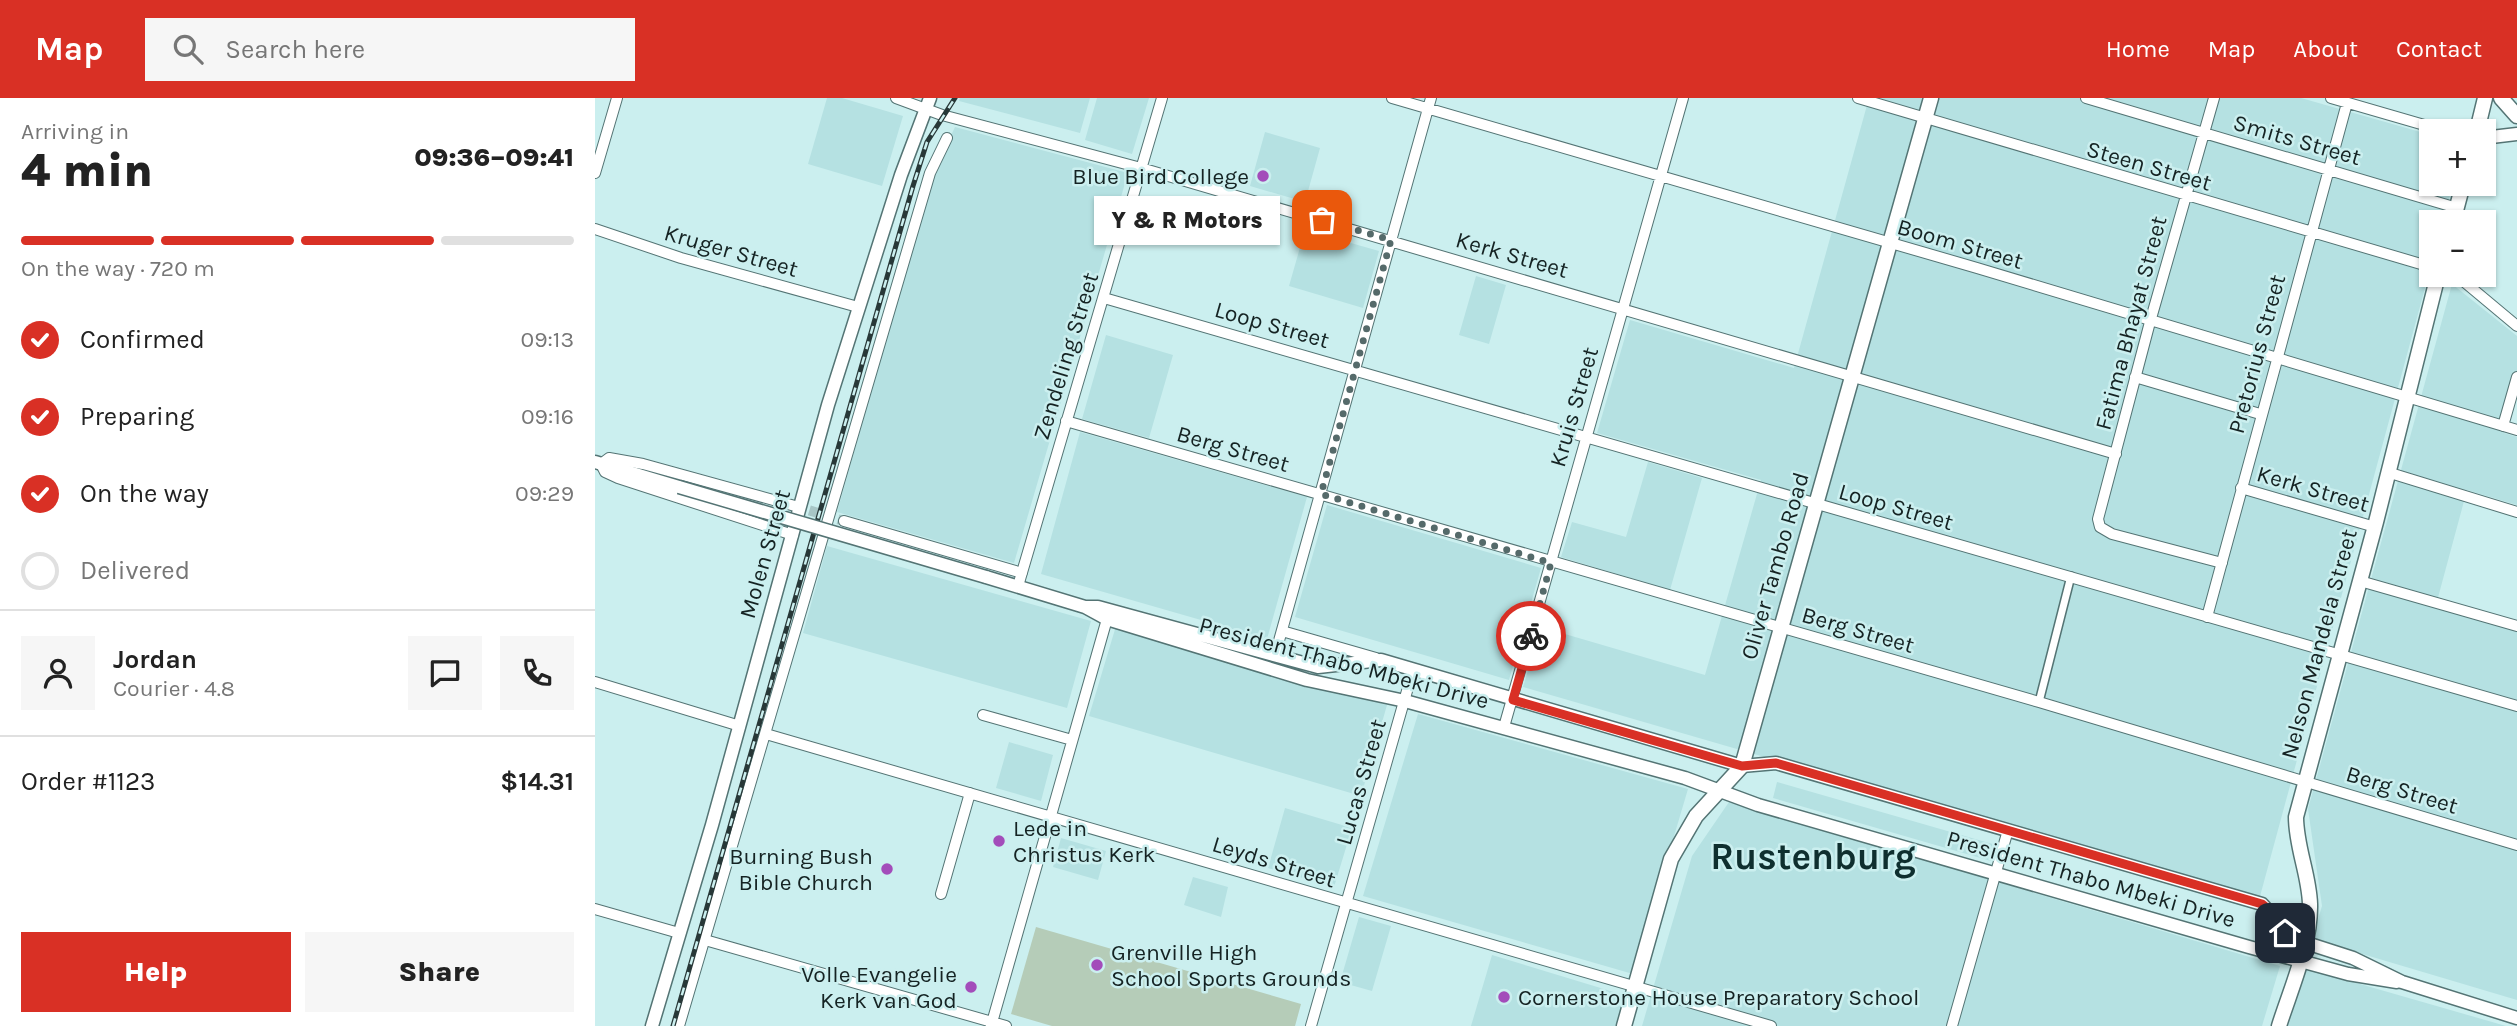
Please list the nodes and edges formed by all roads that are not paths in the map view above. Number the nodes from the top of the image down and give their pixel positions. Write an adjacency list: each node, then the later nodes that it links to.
1 (617, 98): 26 (street)
2 (896, 98): 13 (street, Kerk Street)
3 (1162, 98): 24 (street, Zendeling Street)
4 (1392, 98): 14 (street, Boom Street)
5 (1683, 98): 27 (street, Kruis Street)
6 (1858, 98): 17 (street, Steen Street)
7 (1931, 98): 17 (main road, Oliver Tambo Road)
8 (2086, 98): 20 (street, Smits Street)
9 (2214, 98): 20 (street, Fatima Bhayat Street)
10 (2331, 98): 15 (street)
11 (2485, 98): 18 (main road)
12 (2501, 98): 16 (main road)
13 (928, 103): 24 (street, Kerk Street); 39 (street, Molen Street)
14 (1429, 103): 27 (street, Boom Street); 33 (street)
15 (2347, 103): 19 (street); 25 (street, Pretorius Street)
16 (2517, 116)
17 (1925, 118): 28 (street, Steen Street); 34 (main road, Oliver Tambo Road)
18 (2480, 119)
19 (2419, 124)
20 (2205, 133): 25 (street, Smits Street); 28 (street, Fatima Bhayat Street)
21 (2517, 134): 22 (street)
22 (2496, 136)
23 (947, 138): 87 (street)
24 (1141, 168): 33 (street, Kerk Street); 38 (street, Zendeling Street)
25 (2328, 169): 30 (street, Smits Street); 32 (street, Pretorius Street)
26 (595, 173)
27 (1661, 178): 34 (street, Boom Street); 40 (street, Kruis Street)
28 (2186, 196): 32 (street, Steen Street); 41 (street, Fatima Bhayat Street)
29 (2460, 196): 30 (main road)
30 (2457, 208)
31 (595, 229): 39 (street, Kruger Street)
32 (2311, 233): 35 (street, Steen Street); 43 (street, Pretorius Street)
33 (1391, 240): 40 (street, Kerk Street); 44 (street)
34 (1889, 243): 41 (street, Boom Street); 45 (main road, Oliver Tambo Road)
35 (2419, 264)
36 (2435, 287): 48 (main road, Nelson Mandela Street)
37 (2470, 287): 42 (street)
38 (1104, 298): 44 (street, Loop Street); 50 (street, Zendeling Street)
39 (858, 307): 64 (street, Molen Street)
40 (1622, 308): 45 (street, Kerk Street); 53 (street, Kruis Street)
41 (2150, 322): 43 (street, Boom Street); 46 (street, Fatima Bhayat Street)
42 (2517, 326)
43 (2276, 359): 48 (street, Boom Street); 49 (street, Pretorius Street)
44 (1355, 370): 53 (street, Loop Street); 58 (street)
45 (1853, 377): 54 (street, Kerk Street); 59 (main road, Oliver Tambo Road)
46 (2135, 377): 49 (street); 54 (street, Fatima Bhayat Street)
47 (2517, 377): 51 (street)
48 (2408, 397): 51 (street, Boom Street); 56 (main road, Nelson Mandela Street)
49 (2260, 414): 57 (street, Pretorius Street)
50 (1066, 421): 58 (street, Berg Street); 68 (street, Zendeling Street)
51 (2503, 426): 52 (street, Boom Street)
52 (2517, 430)
53 (1585, 438): 59 (street, Loop Street); 66 (street, Kruis Street)
54 (2116, 454): 65 (street, Fatima Bhayat Street)
55 (598, 463): 60 (street); 64 (street); 68 (street, President Thabo Mbeki Drive, bridge)
56 (2388, 472): 61 (street); 63 (main road, Nelson Mandela Street)
57 (2241, 488): 63 (street, Kerk Street); 65 (street, Pretorius Street)
58 (1321, 494): 66 (street, Berg Street); 74 (street)
59 (1815, 505): 67 (street, Loop Street); 73 (main road, Oliver Tambo Road)
60 (795, 506)
61 (2517, 512)
62 (844, 521): 68 (street)
63 (2375, 527): 69 (main road, Nelson Mandela Street)
64 (793, 535): 85 (street, Molen Street)
65 (2222, 562): 71 (street, Pretorius Street)
66 (1551, 563): 73 (street, Berg Street); 80 (street, Kruis Street)
67 (2071, 576): 71 (street, Loop Street); 82 (street)
68 (1020, 579): 70 (street, President Thabo Mbeki Drive)
69 (2360, 581): 72 (street); 76 (main road, Nelson Mandela Street)
70 (1112, 616): 75 (street, President Thabo Mbeki Drive); 81 (street, President Thabo Mbeki Drive); 88 (street)
71 (2207, 617): 76 (street, Loop Street)
72 (2517, 626)
73 (1781, 627): 82 (street, Berg Street); 89 (main road, Oliver Tambo Road)
74 (1282, 631): 75 (street); 77 (street)
75 (1275, 655): 77 (street, President Thabo Mbeki Drive)
76 (2340, 655): 83 (street, Loop Street); 90 (main road, Nelson Mandela Street)
77 (1381, 660): 78 (street, President Thabo Mbeki Drive)
78 (1413, 670): 80 (street, President Thabo Mbeki Drive); 81 (street, Lucas Street)
79 (595, 682): 85 (street)
80 (1513, 700): 86 (street, Kruis Street); 89 (street, President Thabo Mbeki Drive)
81 (1405, 701): 86 (street, President Thabo Mbeki Drive); 98 (street, Lucas Street)
82 (2039, 702): 90 (street, Berg Street)
83 (2517, 706)
84 (983, 715): 88 (street)
85 (740, 726): 100 (street, Molen Street)
86 (1504, 727): 91 (street, President Thabo Mbeki Drive)
87 (766, 734): 92 (street, Leyds Street); 101 (street)
88 (1072, 740): 93 (street)
89 (1742, 766): 91 (main road); 94 (street, President Thabo Mbeki Drive)
90 (2306, 780): 95 (street, Berg Street); 102 (main road, Nelson Mandela Street)
91 (1717, 787): 96 (street, President Thabo Mbeki Drive); 105 (main road)
92 (970, 793): 93 (street, Leyds Street); 97 (street)
93 (1051, 816): 98 (street, Leyds Street); 107 (street)
94 (2008, 830): 96 (street); 102 (street, President Thabo Mbeki Drive)
95 (2517, 845)
96 (1995, 873): 103 (street, President Thabo Mbeki Drive); 114 (street)
97 (941, 894)
98 (1347, 904): 105 (street, Leyds Street); 111 (street, Lucas Street)
99 (595, 909): 100 (street)
100 (679, 933): 108 (street, Molen Street)
101 (705, 940): 107 (street); 109 (street)
102 (2304, 944): 103 (main road, Nelson Mandela Street); 104 (street, President Thabo Mbeki Drive)
103 (2299, 960): 104 (street, President Thabo Mbeki Drive); 115 (main road, Nelson Mandela Street)
104 (2402, 982): 106 (street, President Thabo Mbeki Drive)
105 (1635, 986): 112 (main road); 113 (street, Leyds Street)
106 (2517, 1018)
107 (992, 1024): 110 (street)
108 (652, 1026)
109 (680, 1026)
110 (1006, 1026)
111 (1311, 1026)
112 (1624, 1026)
113 (1771, 1026)
114 (1952, 1026)
115 (2279, 1026)

